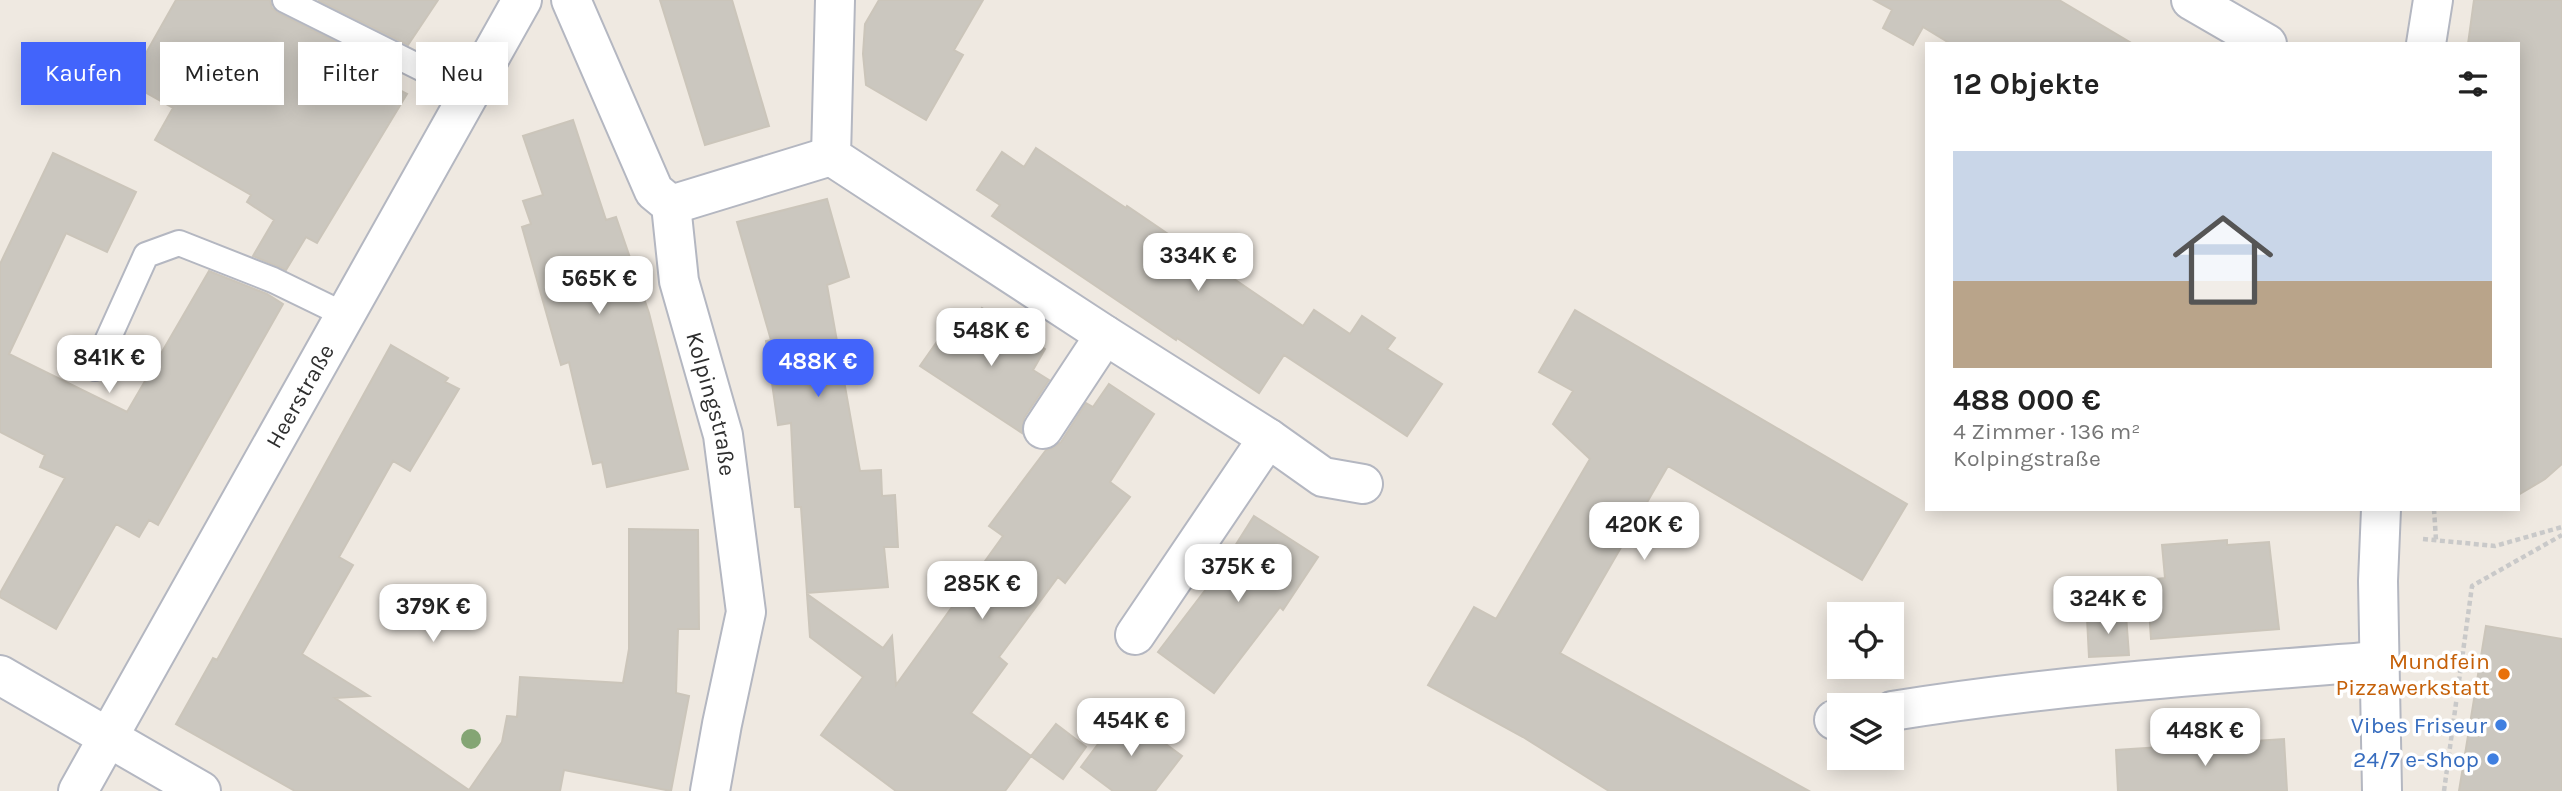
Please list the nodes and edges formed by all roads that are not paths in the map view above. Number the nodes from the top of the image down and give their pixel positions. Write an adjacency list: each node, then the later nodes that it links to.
1 (285, 0): 10 (lane)
2 (523, 0): 7 (street, Heerstraße)
3 (571, 0): 13 (street)
4 (835, 0): 12 (street)
5 (2190, 0): 8 (street)
6 (2432, 0): 9 (street)
7 (500, 42)
8 (2264, 42)
9 (2426, 42)
10 (416, 66)
11 (464, 105): 14 (street, Heerstraße)
12 (831, 156): 13 (street); 15 (street)
13 (671, 205): 28 (street, Kolpingstraße)
14 (345, 315): 16 (lane); 25 (street, Heerstraße)
15 (1105, 335): 17 (street); 18 (street)
16 (95, 368)
17 (1043, 429)
18 (1268, 438): 19 (street); 21 (street)
19 (1363, 484)
20 (2381, 522): 22 (street)
21 (1135, 635)
22 (2379, 661): 24 (street); 29 (street)
23 (0, 675): 25 (street)
24 (1904, 709)
25 (108, 738): 26 (street, Heerstraße); 27 (street)
26 (78, 791)
27 (201, 791)
28 (710, 791)
29 (2382, 791)

